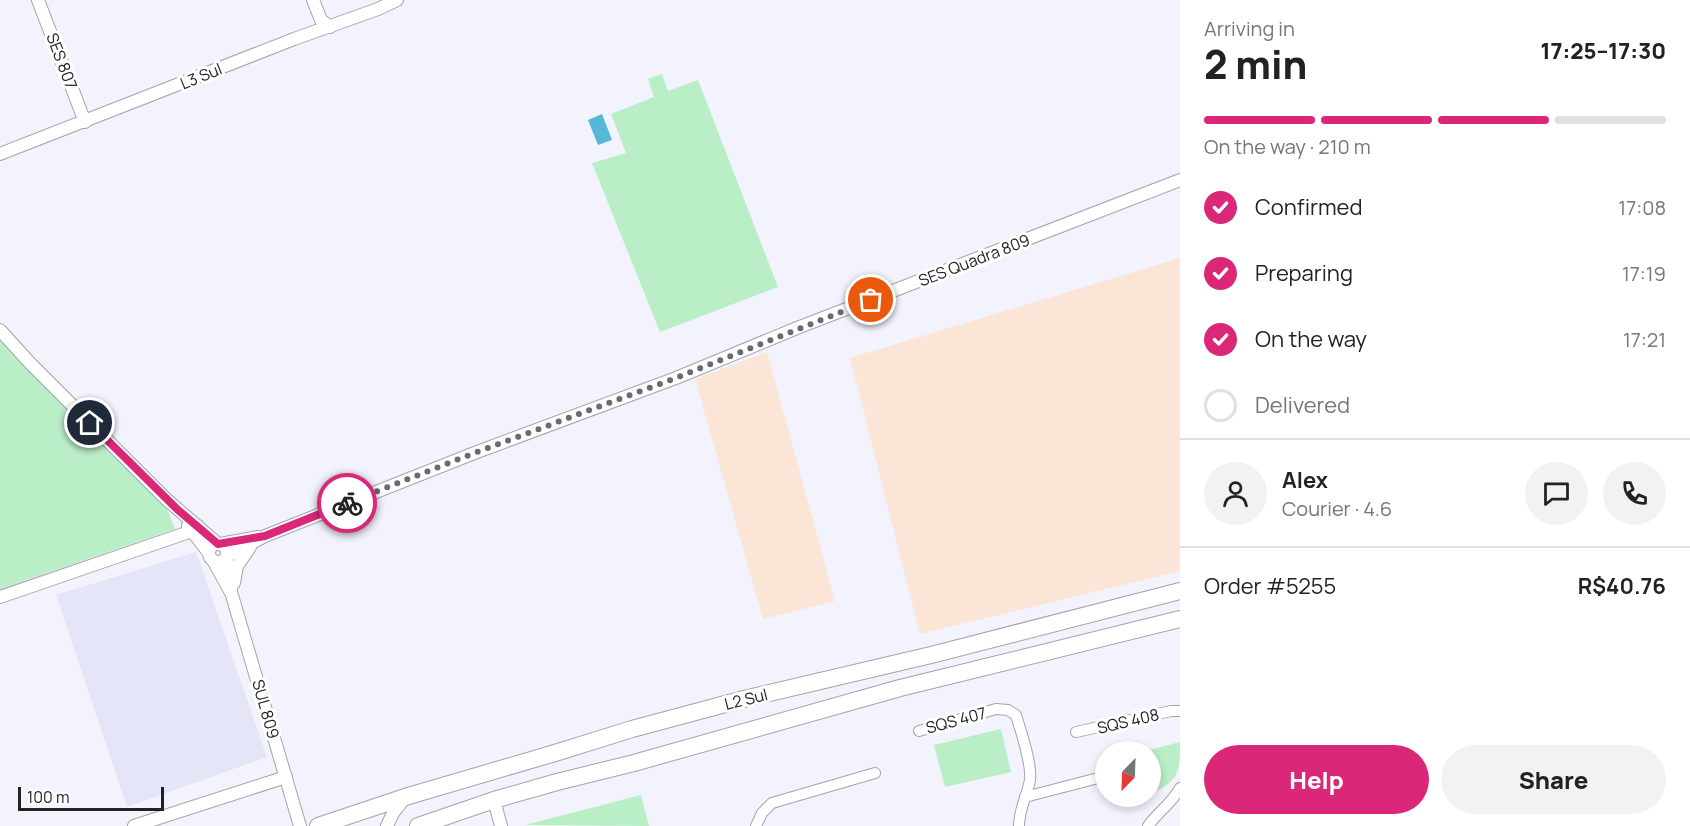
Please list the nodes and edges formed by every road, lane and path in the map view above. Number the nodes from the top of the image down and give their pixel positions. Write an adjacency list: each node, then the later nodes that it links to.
1 (38, 0): 5 (street, SES 807)
2 (313, 0): 4 (street)
3 (397, 0): 4 (street, L3 Sul)
4 (323, 26): 5 (street, L3 Sul)
5 (85, 122): 6 (street, L3 Sul)
6 (0, 154)
7 (1180, 180): 10 (street, SES Quadra 809)
8 (0, 330): 9 (street, SUL 809)
9 (195, 529): 12 (street, SUL 809); 16 (street)
10 (265, 536): 11 (street, SES Quadra 809); 12 (street, SES Quadra 809)
11 (251, 544): 13 (street, SES Quadra 809); 14 (street)
12 (215, 550): 13 (street, SES Quadra 809); 14 (street, SUL 809)
13 (226, 557): 14 (street, SUL 809)
14 (231, 592): 31 (street, SUL 809)
15 (1174, 593): 17 (main road, L2 Sul); 18 (main road)
16 (0, 597)
17 (1141, 601): 19 (main road); 20 (main road, L2 Sul)
18 (1180, 619): 19 (main road, L2 Sul)
19 (1149, 627): 22 (main road, L2 Sul)
20 (922, 658): 21 (main road, L2 Sul); 22 (main road)
21 (893, 664): 23 (main road); 27 (main road, L2 Sul)
22 (929, 681): 23 (main road, L2 Sul)
23 (900, 688): 29 (main road, L2 Sul)
24 (1180, 711): 26 (street, SQS 408)
25 (919, 730): 36 (street, SQS 407)
26 (1076, 732)
27 (584, 744): 28 (main road, L2 Sul); 29 (main road)
28 (555, 753): 33 (main road); 35 (main road, L2 Sul)
29 (598, 772): 33 (main road, L2 Sul)
30 (875, 773): 44 (street)
31 (286, 777): 38 (street); 39 (street, SUL 809)
32 (1095, 779): 36 (street)
33 (557, 782): 37 (main road, L2 Sul)
34 (1179, 793): 46 (street)
35 (405, 797): 40 (main road, L2 Sul); 41 (street)
36 (1025, 797): 45 (street, SQS 407)
37 (494, 800): 42 (main road, L2 Sul); 43 (street)
38 (134, 826)
39 (300, 826)
40 (318, 826)
41 (387, 826)
42 (418, 826)
43 (501, 826)
44 (756, 826)
45 (1019, 826)
46 (1148, 826)

